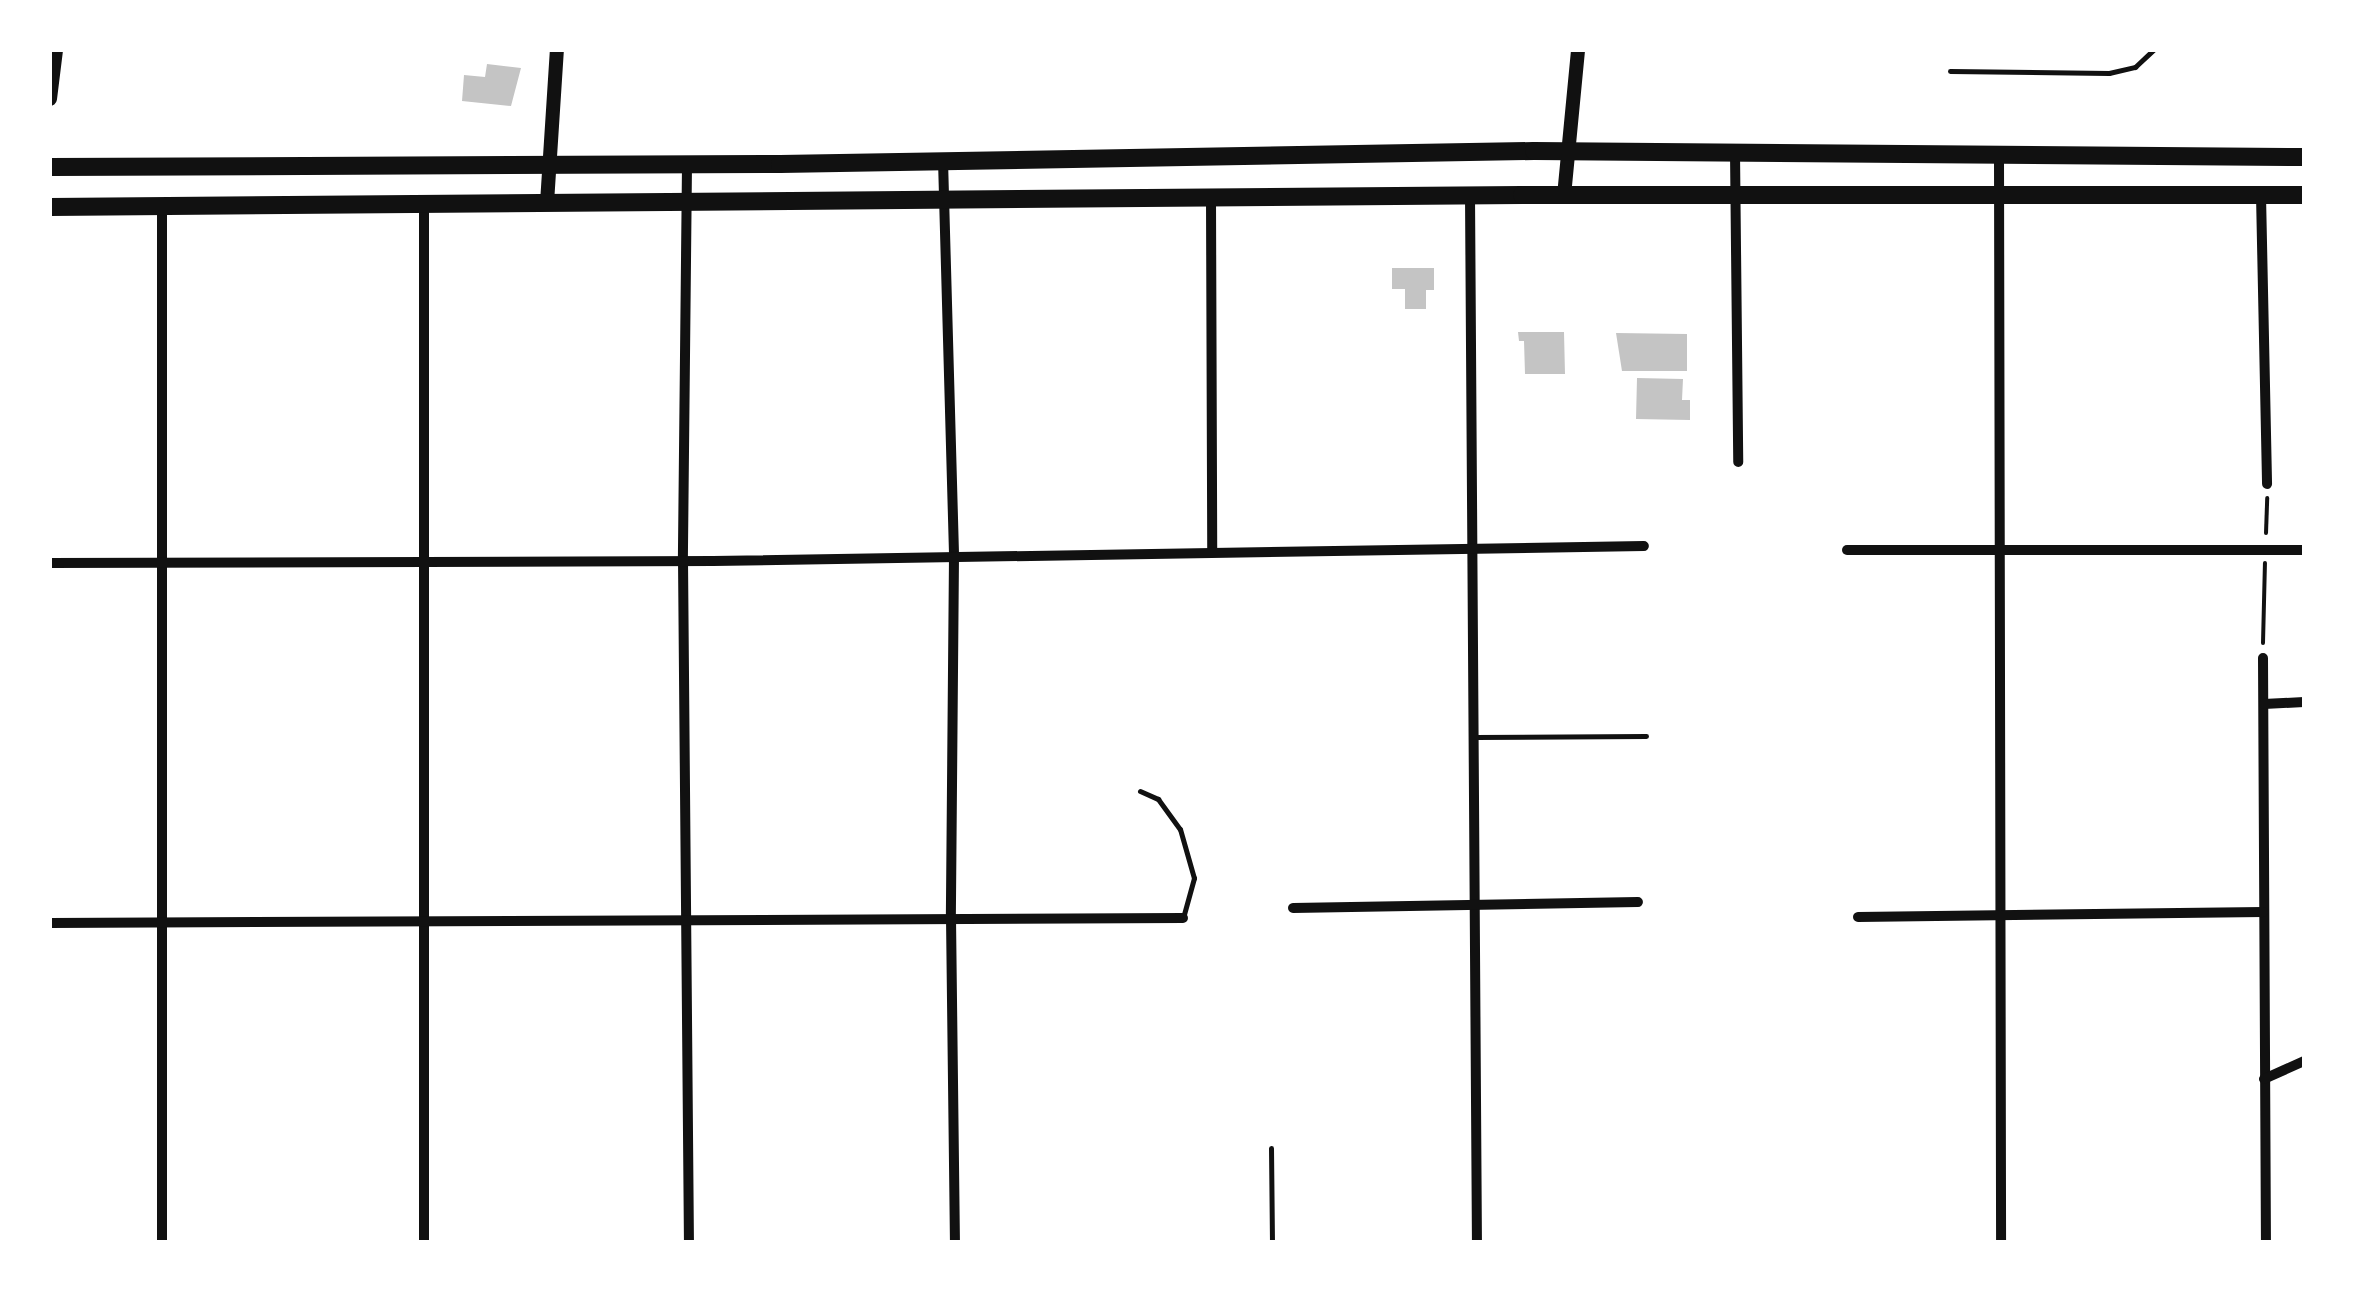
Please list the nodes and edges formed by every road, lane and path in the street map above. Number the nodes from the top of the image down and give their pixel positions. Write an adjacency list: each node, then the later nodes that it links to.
1 (56, 50): 6 (street)
2 (557, 50): 12 (street)
3 (1578, 50): 7 (street)
4 (2153, 50): 5 (lane)
5 (1950, 71)
6 (50, 99)
7 (1568, 151): 8 (main road); 11 (main road); 17 (street)
8 (1736, 152): 9 (main road); 18 (street)
9 (1999, 155): 10 (main road); 16 (street)
10 (2304, 157)
11 (944, 160): 13 (main road); 22 (street)
12 (548, 164): 13 (main road); 14 (main road); 23 (street)
13 (687, 164): 24 (street)
14 (50, 168)
15 (1470, 195): 17 (main road); 21 (main road); 31 (street)
16 (2000, 195): 18 (main road); 19 (main road); 32 (street)
17 (1564, 196): 18 (main road)
18 (1735, 196): 28 (street)
19 (2261, 196): 20 (main road); 29 (street)
20 (2304, 196)
21 (1210, 199): 22 (main road); 36 (street)
22 (944, 202): 24 (main road); 37 (street)
23 (548, 203): 24 (main road); 26 (main road)
24 (688, 204): 38 (street)
25 (162, 206): 26 (main road); 27 (main road); 41 (street)
26 (424, 206): 39 (street)
27 (50, 207)
28 (1738, 462)
29 (2267, 484): 34 (path)
30 (1644, 546): 31 (street)
31 (1474, 548): 36 (street); 46 (street)
32 (1999, 548): 33 (street); 34 (street); 52 (street)
33 (1846, 550)
34 (2266, 550): 35 (street); 42 (path)
35 (2304, 550)
36 (1212, 552): 37 (street)
37 (954, 556): 38 (street); 54 (street)
38 (683, 560): 39 (street); 56 (street)
39 (423, 562): 41 (street); 57 (street)
40 (50, 563): 41 (street)
41 (160, 563): 59 (street)
42 (2263, 658): 44 (street)
43 (2304, 702): 44 (street)
44 (2264, 704): 51 (street)
45 (1646, 736): 46 (lane)
46 (1475, 737): 49 (street)
47 (1140, 791): 55 (lane)
48 (1638, 902): 49 (street)
49 (1475, 905): 50 (street); 68 (street)
50 (1294, 908)
51 (2262, 912): 52 (street); 61 (street)
52 (2000, 915): 53 (street); 69 (street)
53 (1858, 917)
54 (951, 918): 55 (street); 56 (street); 66 (street)
55 (1183, 918)
56 (685, 920): 57 (street); 65 (street)
57 (424, 921): 59 (street); 64 (street)
58 (50, 923): 59 (street)
59 (161, 924): 63 (street)
60 (2304, 1061): 61 (street)
61 (2264, 1079): 70 (street)
62 (1271, 1148): 67 (lane)
63 (162, 1242)
64 (424, 1242)
65 (689, 1242)
66 (956, 1242)
67 (1272, 1242)
68 (1477, 1242)
69 (2001, 1242)
70 (2266, 1242)

